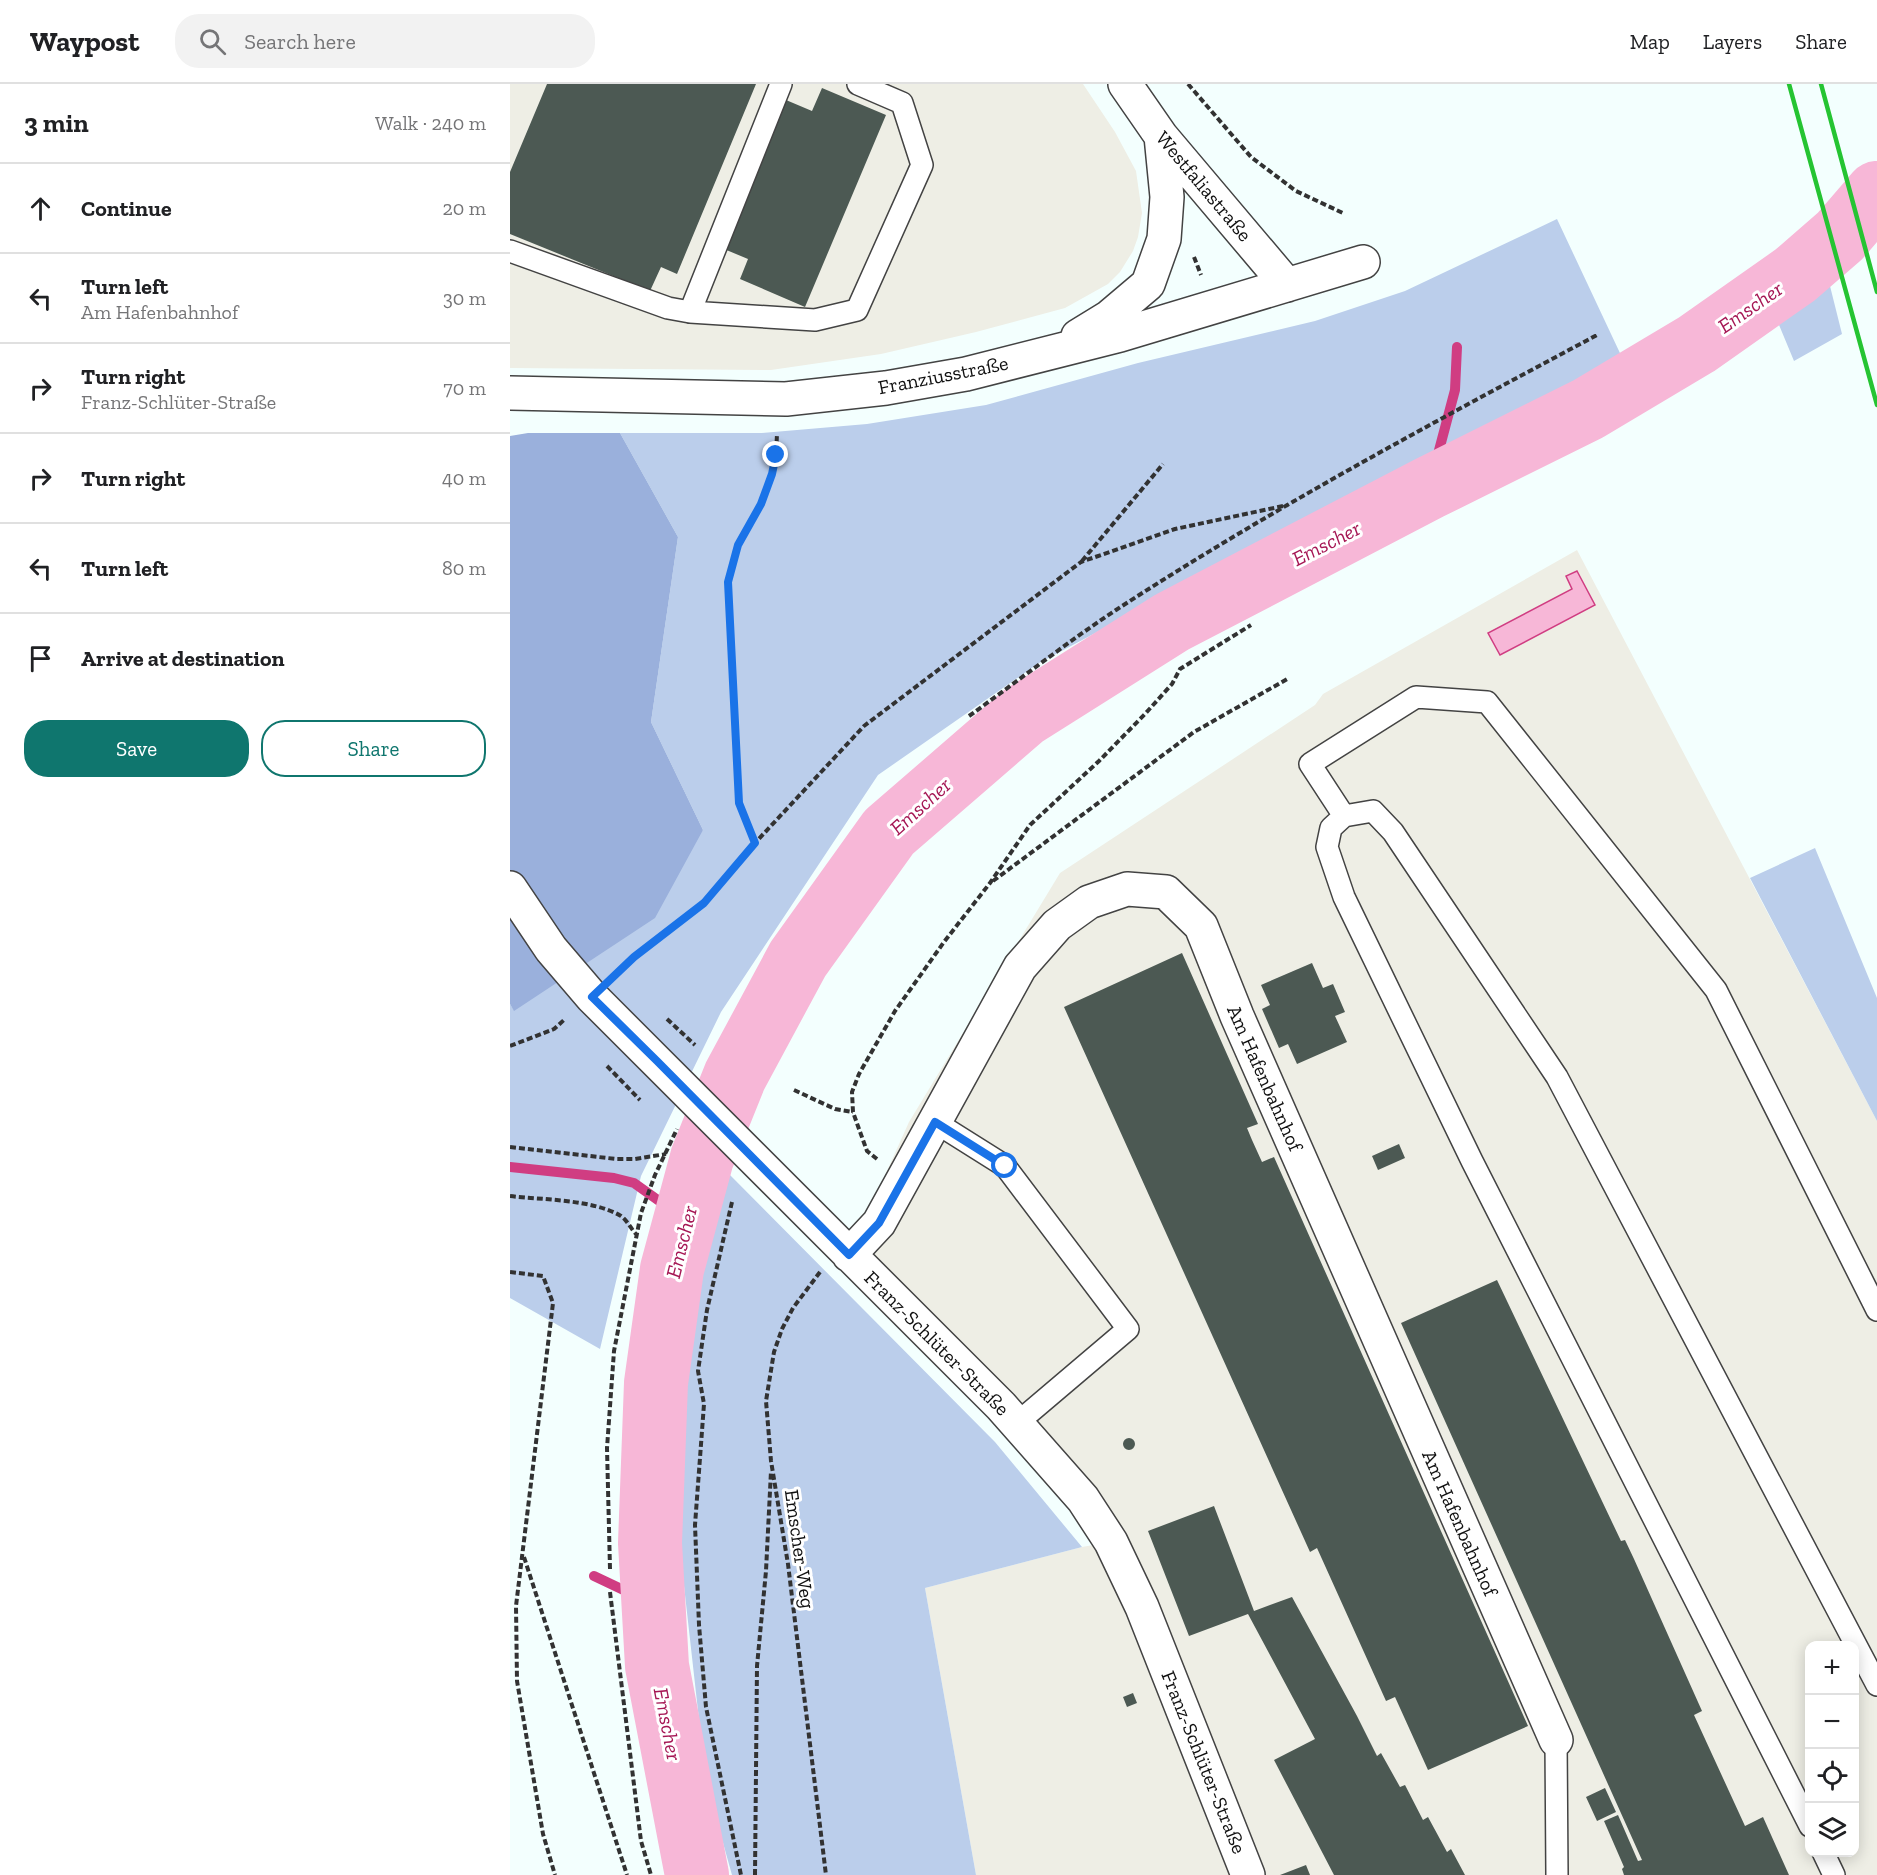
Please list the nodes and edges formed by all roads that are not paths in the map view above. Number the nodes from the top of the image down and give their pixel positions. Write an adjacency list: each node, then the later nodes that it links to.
1 (781, 84): 8 (lane)
2 (858, 84): 8 (lane)
3 (1125, 84): 4 (street, Westfaliastraße)
4 (1161, 136): 7 (street, Westfaliastraße); 9 (street)
5 (510, 251): 8 (lane)
6 (1363, 262): 7 (street, Franziusstraße)
7 (1287, 285): 9 (street, Franziusstraße)
8 (690, 312)
9 (1115, 326): 10 (street, Franziusstraße)
10 (510, 393)
11 (1344, 816): 15 (lane); 17 (lane); 19 (lane)
12 (510, 888): 14 (street, Franz-Schlüter-Straße)
13 (935, 1122): 14 (street, Am Hafenbahnhof); 16 (lane); 18 (street, Am Hafenbahnhof)
14 (845, 1250): 16 (street, Franz-Schlüter-Straße)
15 (1877, 1310)
16 (1017, 1424): 21 (street, Franz-Schlüter-Straße)
17 (1877, 1685)
18 (1556, 1740): 22 (lane)
19 (1805, 1818)
20 (1825, 1857): 23 (lane)
21 (1248, 1875)
22 (1557, 1875)
23 (1834, 1875)

